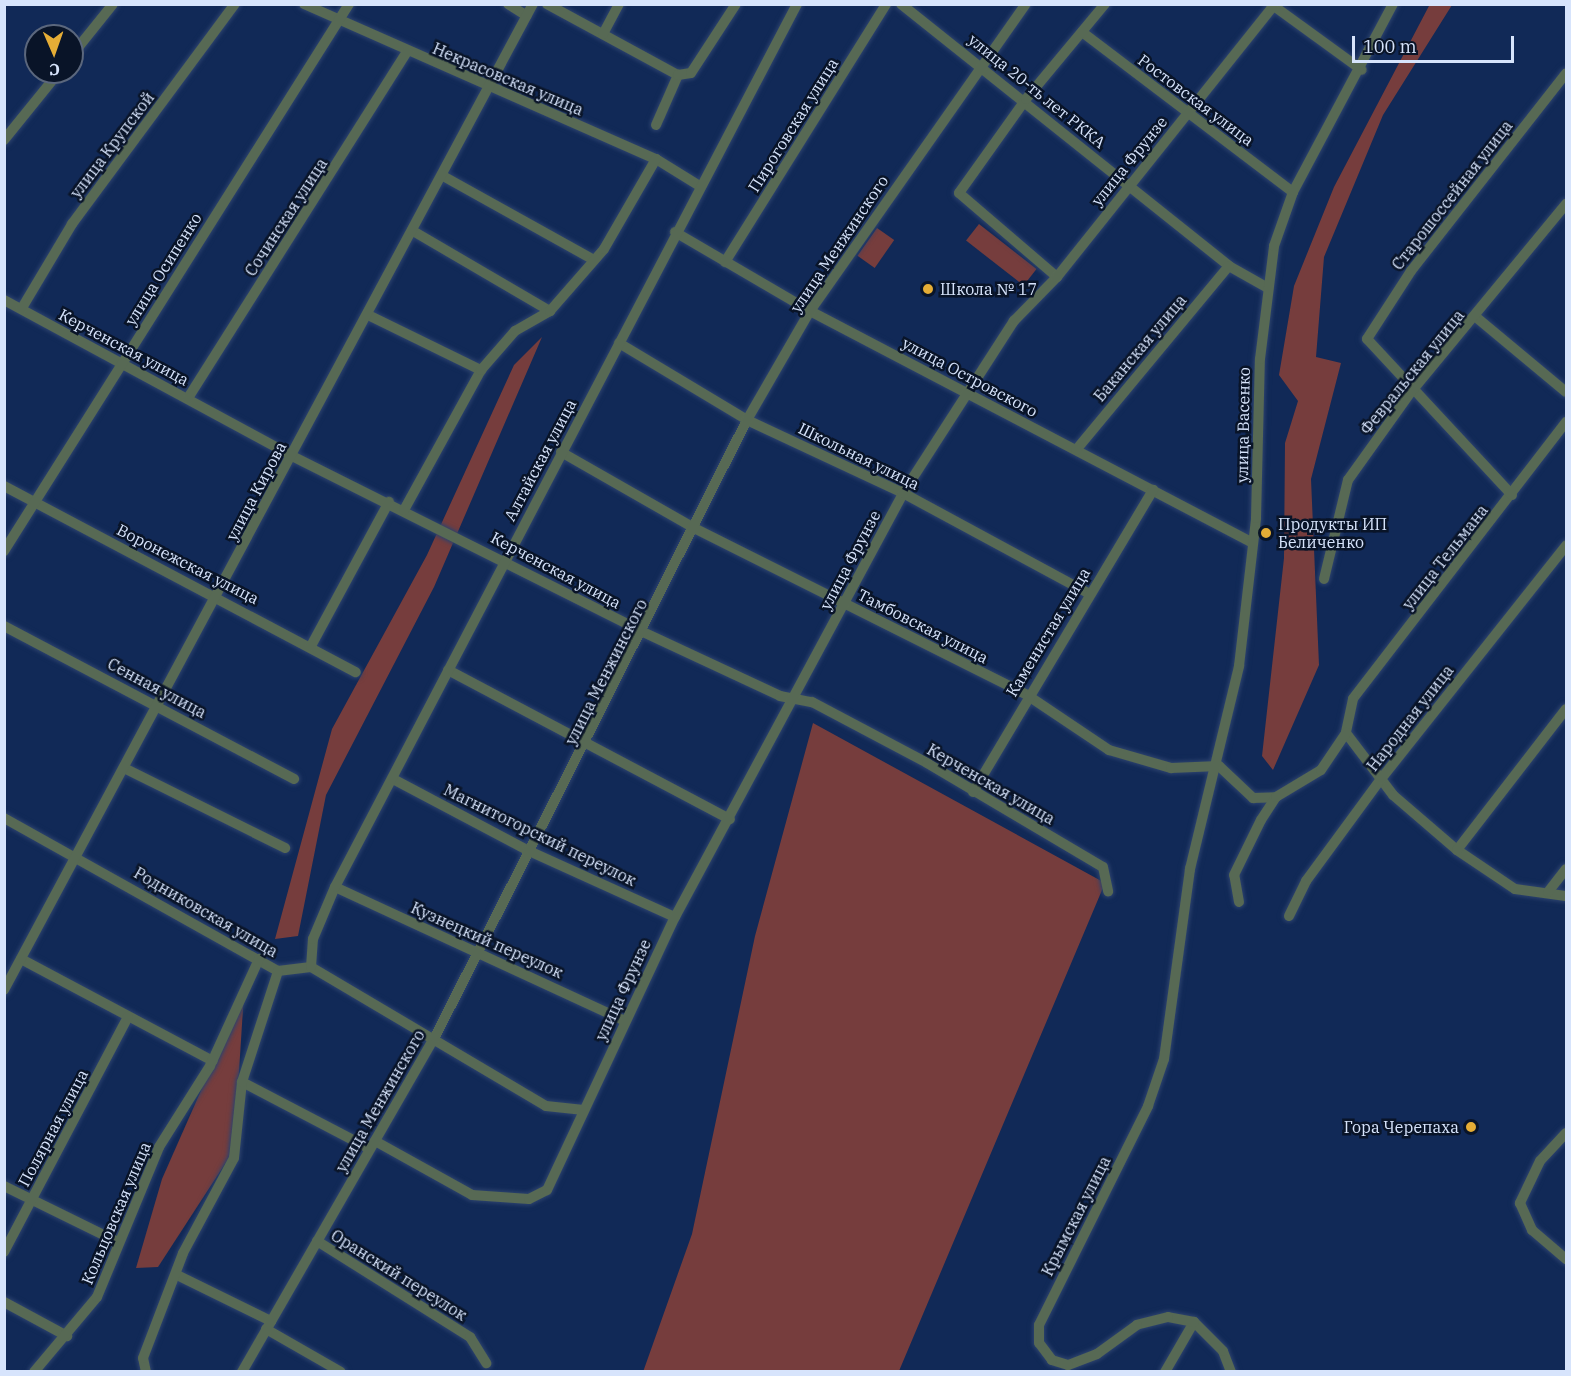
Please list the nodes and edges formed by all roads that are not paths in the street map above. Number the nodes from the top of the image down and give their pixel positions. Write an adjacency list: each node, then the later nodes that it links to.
1 (113, 4): 21 (street)
2 (235, 4): 47 (street, улица Крупской)
3 (304, 4): 18 (street, Некрасовская улица)
4 (349, 4): 18 (street, улица Осипенко)
5 (508, 4): 17 (street)
6 (533, 4): 17 (street, улица Кирова)
7 (547, 4): 20 (street)
8 (619, 4): 20 (street)
9 (736, 4): 26 (street)
10 (796, 4): 36 (street, Алтайская улица)
11 (886, 4): 42 (street, Пироговская улица)
12 (901, 4): 23 (street, улица 20-ть лет РККА)
13 (1026, 4): 23 (street, улица Менжинского)
14 (1105, 4): 19 (street)
15 (1393, 4): 24 (street, улица Васенко)
16 (1273, 5): 24 (street); 30 (street, улица Фрунзе)
17 (527, 16): 28 (street, улица Кирова)
18 (338, 21): 22 (street, Некрасовская улица); 53 (street, улица Осипенко)
19 (1082, 32): 29 (street); 30 (street, Ростовская улица)
20 (603, 34): 26 (street)
21 (84, 41)
22 (407, 51): 28 (street, Некрасовская улица); 58 (street, Сочинская улица)
23 (982, 64): 29 (street, улица 20-ть лет РККА); 49 (street, улица Менжинского)
24 (1362, 70): 37 (street, улица Васенко)
25 (1566, 73): 55 (street, Старошоссейная улица)
26 (678, 75): 31 (street)
27 (49, 84): 32 (street)
28 (490, 89): 33 (street, Некрасовская улица); 34 (street, улица Кирова)
29 (1026, 99): 35 (street, улица 20-ть лет РККА); 44 (street)
30 (1188, 113): 35 (street, улица Фрунзе); 37 (street, Ростовская улица)
31 (658, 121)
32 (4, 140)
33 (656, 159): 36 (street, Некрасовская улица); 41 (street)
34 (443, 176): 39 (street, улица Кирова); 41 (street)
35 (1129, 184): 43 (street, улица 20-ть лет РККА); 44 (street, улица Фрунзе)
36 (698, 185): 40 (street, Алтайская улица)
37 (1293, 192): 45 (street, улица Васенко)
38 (1566, 204): 51 (street, Февральская улица)
39 (413, 231): 48 (street); 50 (street, улица Кирова)
40 (675, 232): 42 (street, улица Островского); 52 (street, Алтайская улица)
41 (592, 259): 48 (street)
42 (725, 262): 49 (street, улица Островского)
43 (1229, 266): 45 (street, улица 20-ть лет РККА); 61 (street, Баканская улица)
44 (1057, 277): 57 (street, улица Фрунзе)
45 (1268, 288): 72 (street, улица Васенко)
46 (4, 300): 47 (street, Керченская улица)
47 (22, 308): 53 (street, Керченская улица)
48 (550, 311): 54 (street)
49 (810, 311): 57 (street, улица Островского); 59 (street, улица Менжинского)
50 (368, 315): 54 (street); 63 (street, улица Кирова)
51 (1476, 317): 55 (street, Февральская улица); 56 (street)
52 (619, 343): 59 (street, Школьная улица); 62 (street, Алтайская улица)
53 (120, 364): 58 (street, Керченская улица); 68 (street, улица Осипенко)
54 (481, 370): 70 (street)
55 (1411, 392): 67 (street); 76 (street, Февральская улица)
56 (1566, 392)
57 (966, 393): 61 (street, улица Островского); 66 (street, улица Фрунзе)
58 (188, 398): 63 (street, Керченская улица)
59 (747, 420): 66 (street, Школьная улица); 71 (street, улица Менжинского)
60 (1566, 422): 67 (street, улица Тельмана)
61 (1076, 450): 65 (street, улица Островского)
62 (561, 452): 71 (street, Тамбовская улица); 75 (street, Алтайская улица)
63 (292, 456): 69 (street, Керченская улица); 78 (street, улица Кирова)
64 (4, 486): 68 (street, Воронежская улица)
65 (1153, 490): 72 (street, улица Островского); 77 (street, Каменистая улица)
66 (903, 494): 77 (street, Школьная улица); 79 (street, улица Фрунзе)
67 (1512, 495): 89 (street, улица Тельмана)
68 (34, 502): 74 (street, улица Осипенко); 78 (street, Воронежская улица)
69 (389, 502): 70 (street, Керченская улица); 82 (street)
70 (404, 510): 75 (street, Керченская улица)
71 (696, 529): 79 (street, Тамбовская улица); 81 (street, улица Менжинского)
72 (1253, 543): 91 (street, улица Васенко)
73 (1566, 546): 95 (street, Народная улица)
74 (4, 551)
75 (504, 558): 81 (street, Керченская улица); 83 (street, Алтайская улица)
76 (1324, 579)
77 (1088, 593): 85 (street, Каменистая улица)
78 (218, 594): 82 (street, Воронежская улица); 87 (street, улица Кирова)
79 (843, 602): 85 (street, Тамбовская улица); 86 (street, улица Фрунзе)
80 (4, 626): 87 (street, Сенная улица)
81 (643, 632): 86 (street, Керченская улица); 90 (street, улица Менжинского)
82 (311, 646): 84 (street, Воронежская улица)
83 (448, 670): 90 (street); 94 (street, Алтайская улица)
84 (356, 672)
85 (1027, 695): 91 (street, Тамбовская улица); 96 (street, Каменистая улица)
86 (796, 699): 96 (street, Керченская улица); 99 (street, улица Фрунзе)
87 (159, 704): 92 (street, улица Кирова); 93 (street, Сенная улица)
88 (1566, 709): 102 (street)
89 (1346, 733): 95 (street); 97 (street)
90 (586, 742): 99 (street); 101 (street, улица Менжинского)
91 (1213, 765): 97 (street); 104 (street, улица Васенко)
92 (124, 768): 100 (street); 103 (street, улица Кирова)
93 (294, 779)
94 (393, 779): 101 (street, Магнитогорский переулок); 106 (street, Алтайская улица)
95 (1381, 779): 102 (street); 112 (street, Народная улица)
96 (973, 792): 107 (street, Керченская улица)
97 (1276, 797): 110 (street)
98 (4, 818): 103 (street, Родниковская улица)
99 (730, 819): 111 (street, улица Фрунзе)
100 (285, 848)
101 (527, 850): 111 (street, Магнитогорский переулок); 113 (street, улица Менжинского)
102 (1457, 850): 108 (street)
103 (75, 854): 114 (street, улица Кирова); 115 (street, Родниковская улица)
104 (1190, 868): 135 (street, Крымская улица)
105 (1566, 869): 108 (street)
106 (335, 887): 113 (street, Кузнецкий переулок); 116 (street, Алтайская улица)
107 (1107, 891)
108 (1548, 892): 109 (street)
109 (1566, 896)
110 (1239, 902)
111 (675, 916): 120 (street, улица Фрунзе)
112 (1289, 916)
113 (477, 953): 120 (street, Кузнецкий переулок); 121 (street, улица Менжинского)
114 (21, 959): 118 (street, улица Кирова); 119 (street)
115 (259, 959): 117 (street, Родниковская улица); 122 (street, Кольцовская улица)
116 (311, 968): 117 (street, Родниковская улица); 121 (street)
117 (278, 970): 123 (street)
118 (4, 990)
119 (128, 1017): 122 (street); 128 (street, Полярная улица)
120 (625, 1021): 124 (street, улица Фрунзе)
121 (435, 1037): 124 (street); 126 (street, улица Менжинского)
122 (213, 1062): 130 (street, Кольцовская улица)
123 (242, 1082): 126 (street); 133 (street)
124 (584, 1110): 126 (street, улица Фрунзе)
125 (1566, 1132): 132 (street)
126 (373, 1145): 129 (street, улица Менжинского)
127 (4, 1186): 128 (street)
128 (32, 1201): 130 (street); 131 (street, Полярная улица)
129 (317, 1241): 136 (street, улица Менжинского); 138 (street, Оранский переулок)
130 (118, 1242): 137 (street, Кольцовская улица)
131 (4, 1252)
132 (1566, 1259)
133 (177, 1275): 136 (street); 140 (street)
134 (4, 1302): 137 (street)
135 (1194, 1322): 143 (street); 144 (street)
136 (268, 1325): 141 (street, улица Менжинского); 142 (street)
137 (67, 1336): 139 (street, Кольцовская улица)
138 (486, 1363)
139 (34, 1371)
140 (146, 1371)
141 (242, 1371)
142 (341, 1371)
143 (1165, 1371)
144 (1231, 1371)

